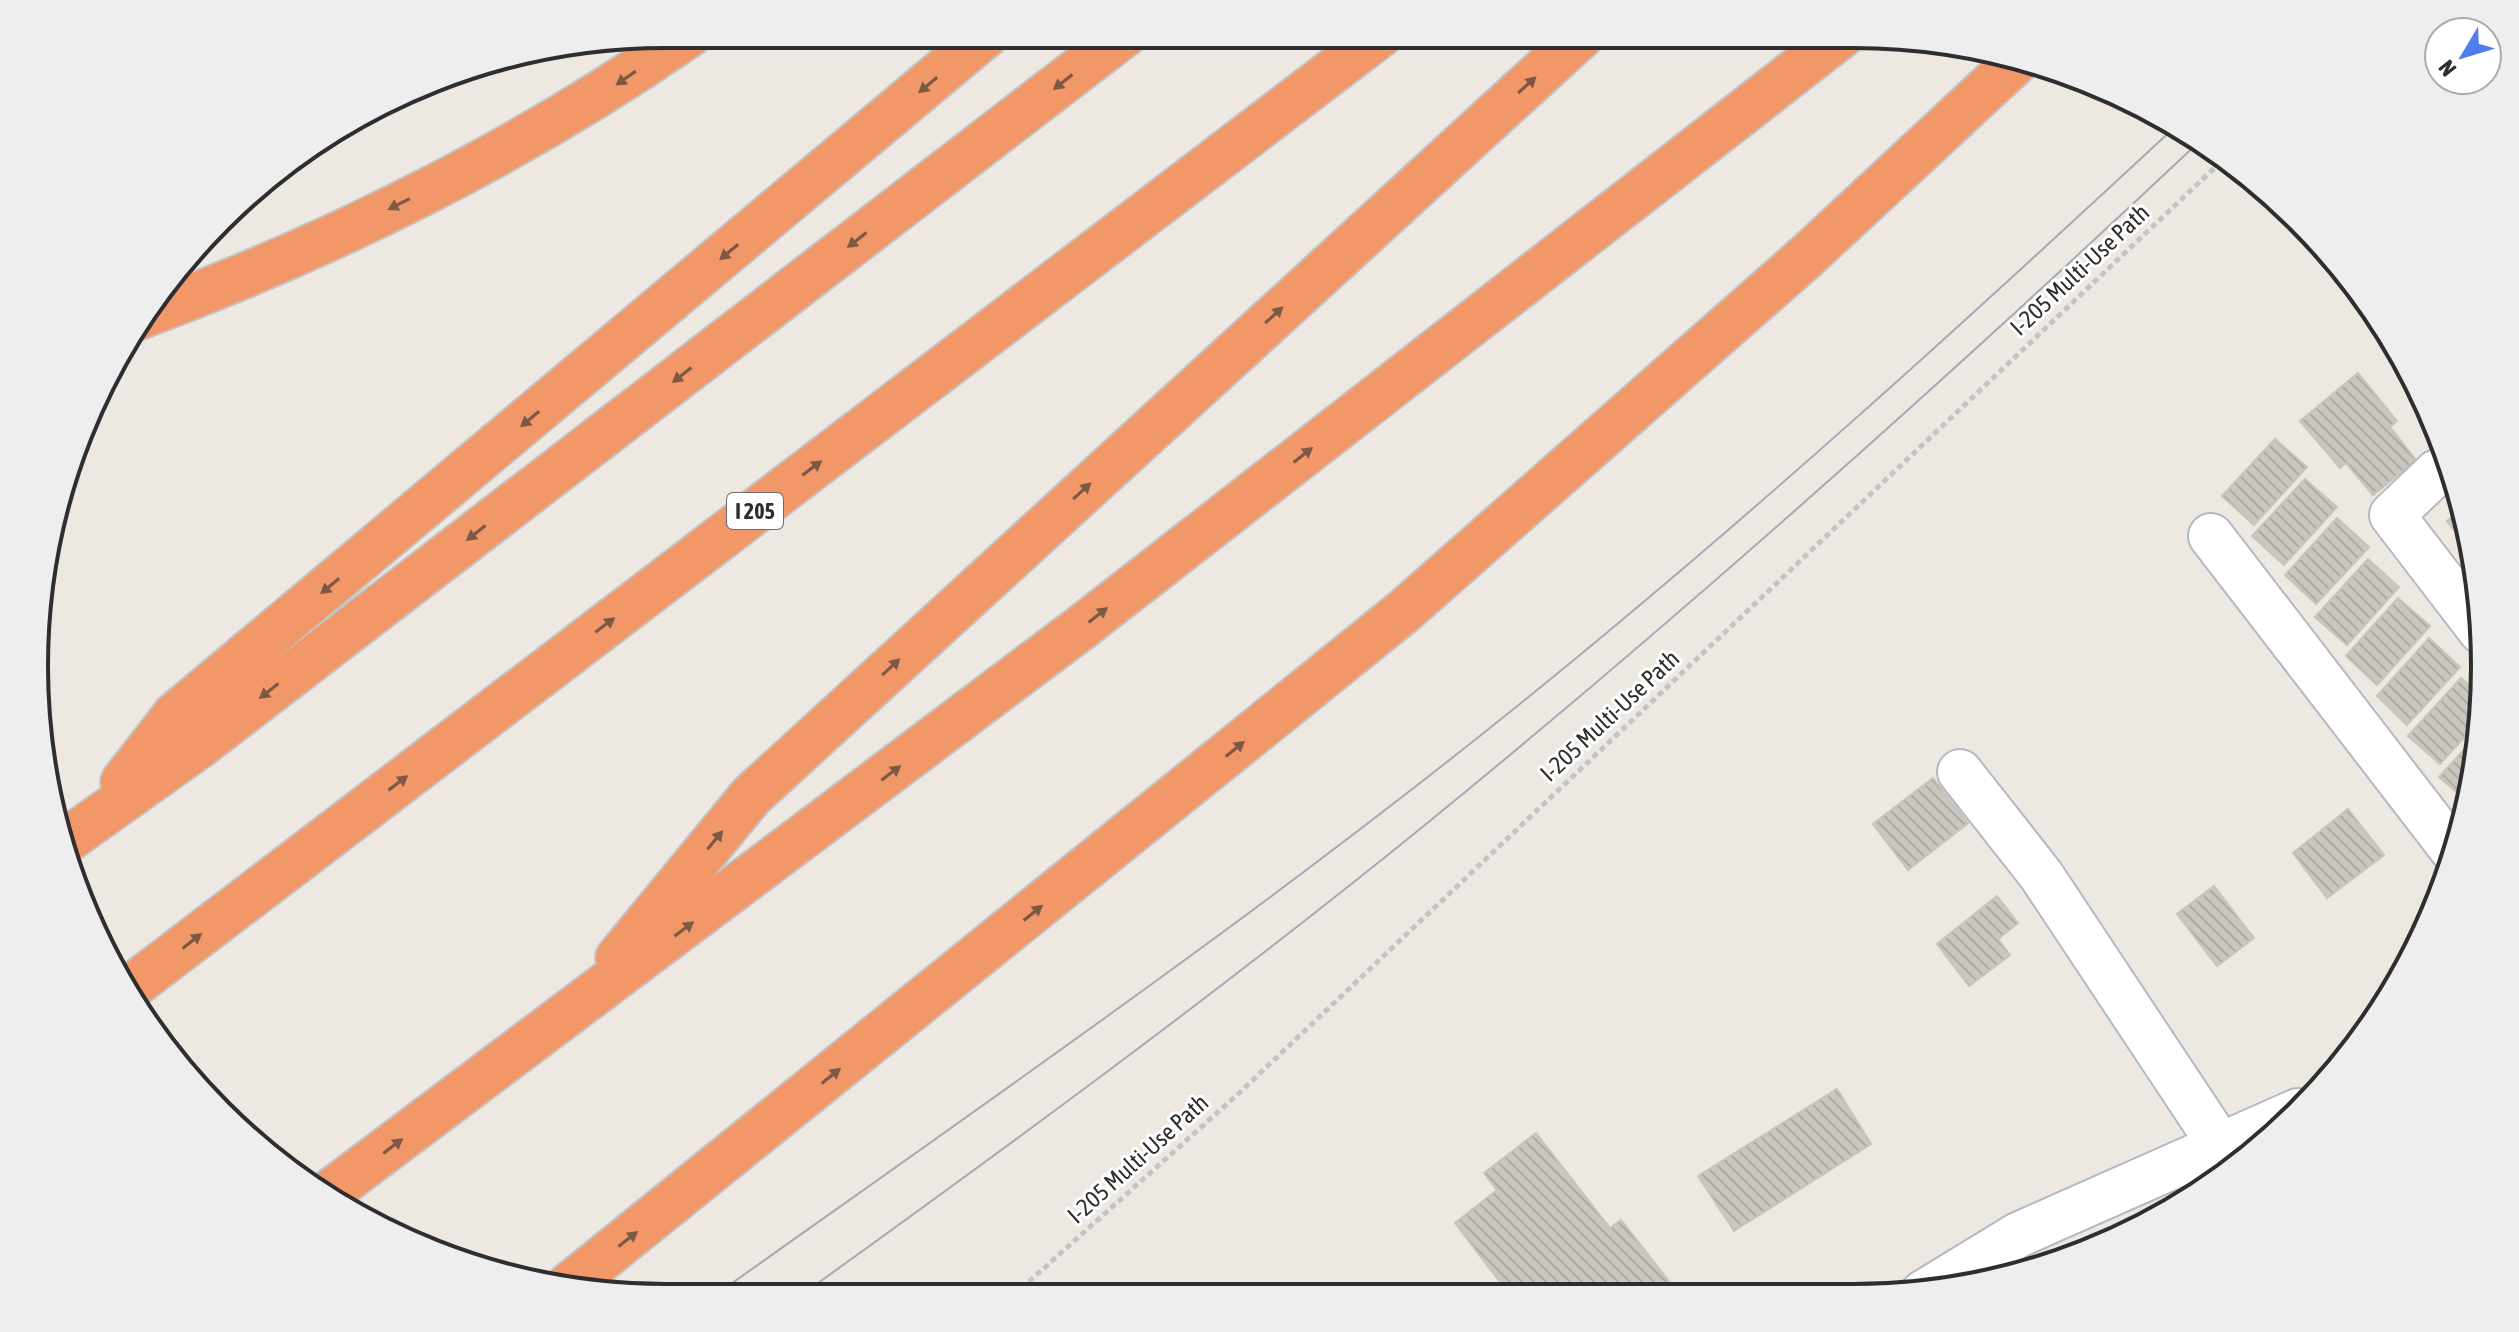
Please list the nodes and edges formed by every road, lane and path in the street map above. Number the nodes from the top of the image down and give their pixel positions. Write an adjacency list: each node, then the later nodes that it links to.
1 (670, 48): 9 (highway, one-way to 9)
2 (970, 48): 14 (highway, one-way to 14)
3 (1107, 48): 14 (highway, one-way to 14)
4 (1363, 48): 16 (highway, I 205, one-way to 4)
5 (1568, 48): 17 (highway, one-way to 5)
6 (1825, 48): 17 (highway, one-way to 6)
7 (2009, 68): 22 (highway, one-way to 7)
8 (2216, 167): 23 (path, I-205 Multi-Use Path)
9 (163, 308)
10 (2437, 472): 12 (street)
11 (2211, 536): 15 (street)
12 (2469, 615)
13 (1960, 772): 19 (street)
14 (81, 830)
15 (2445, 841)
16 (136, 983)
17 (576, 1009): 20 (highway, one-way to 17)
18 (2267, 1125): 19 (street)
19 (2220, 1145): 21 (street)
20 (336, 1188)
21 (1951, 1276)
22 (578, 1278)
23 (1026, 1284)

